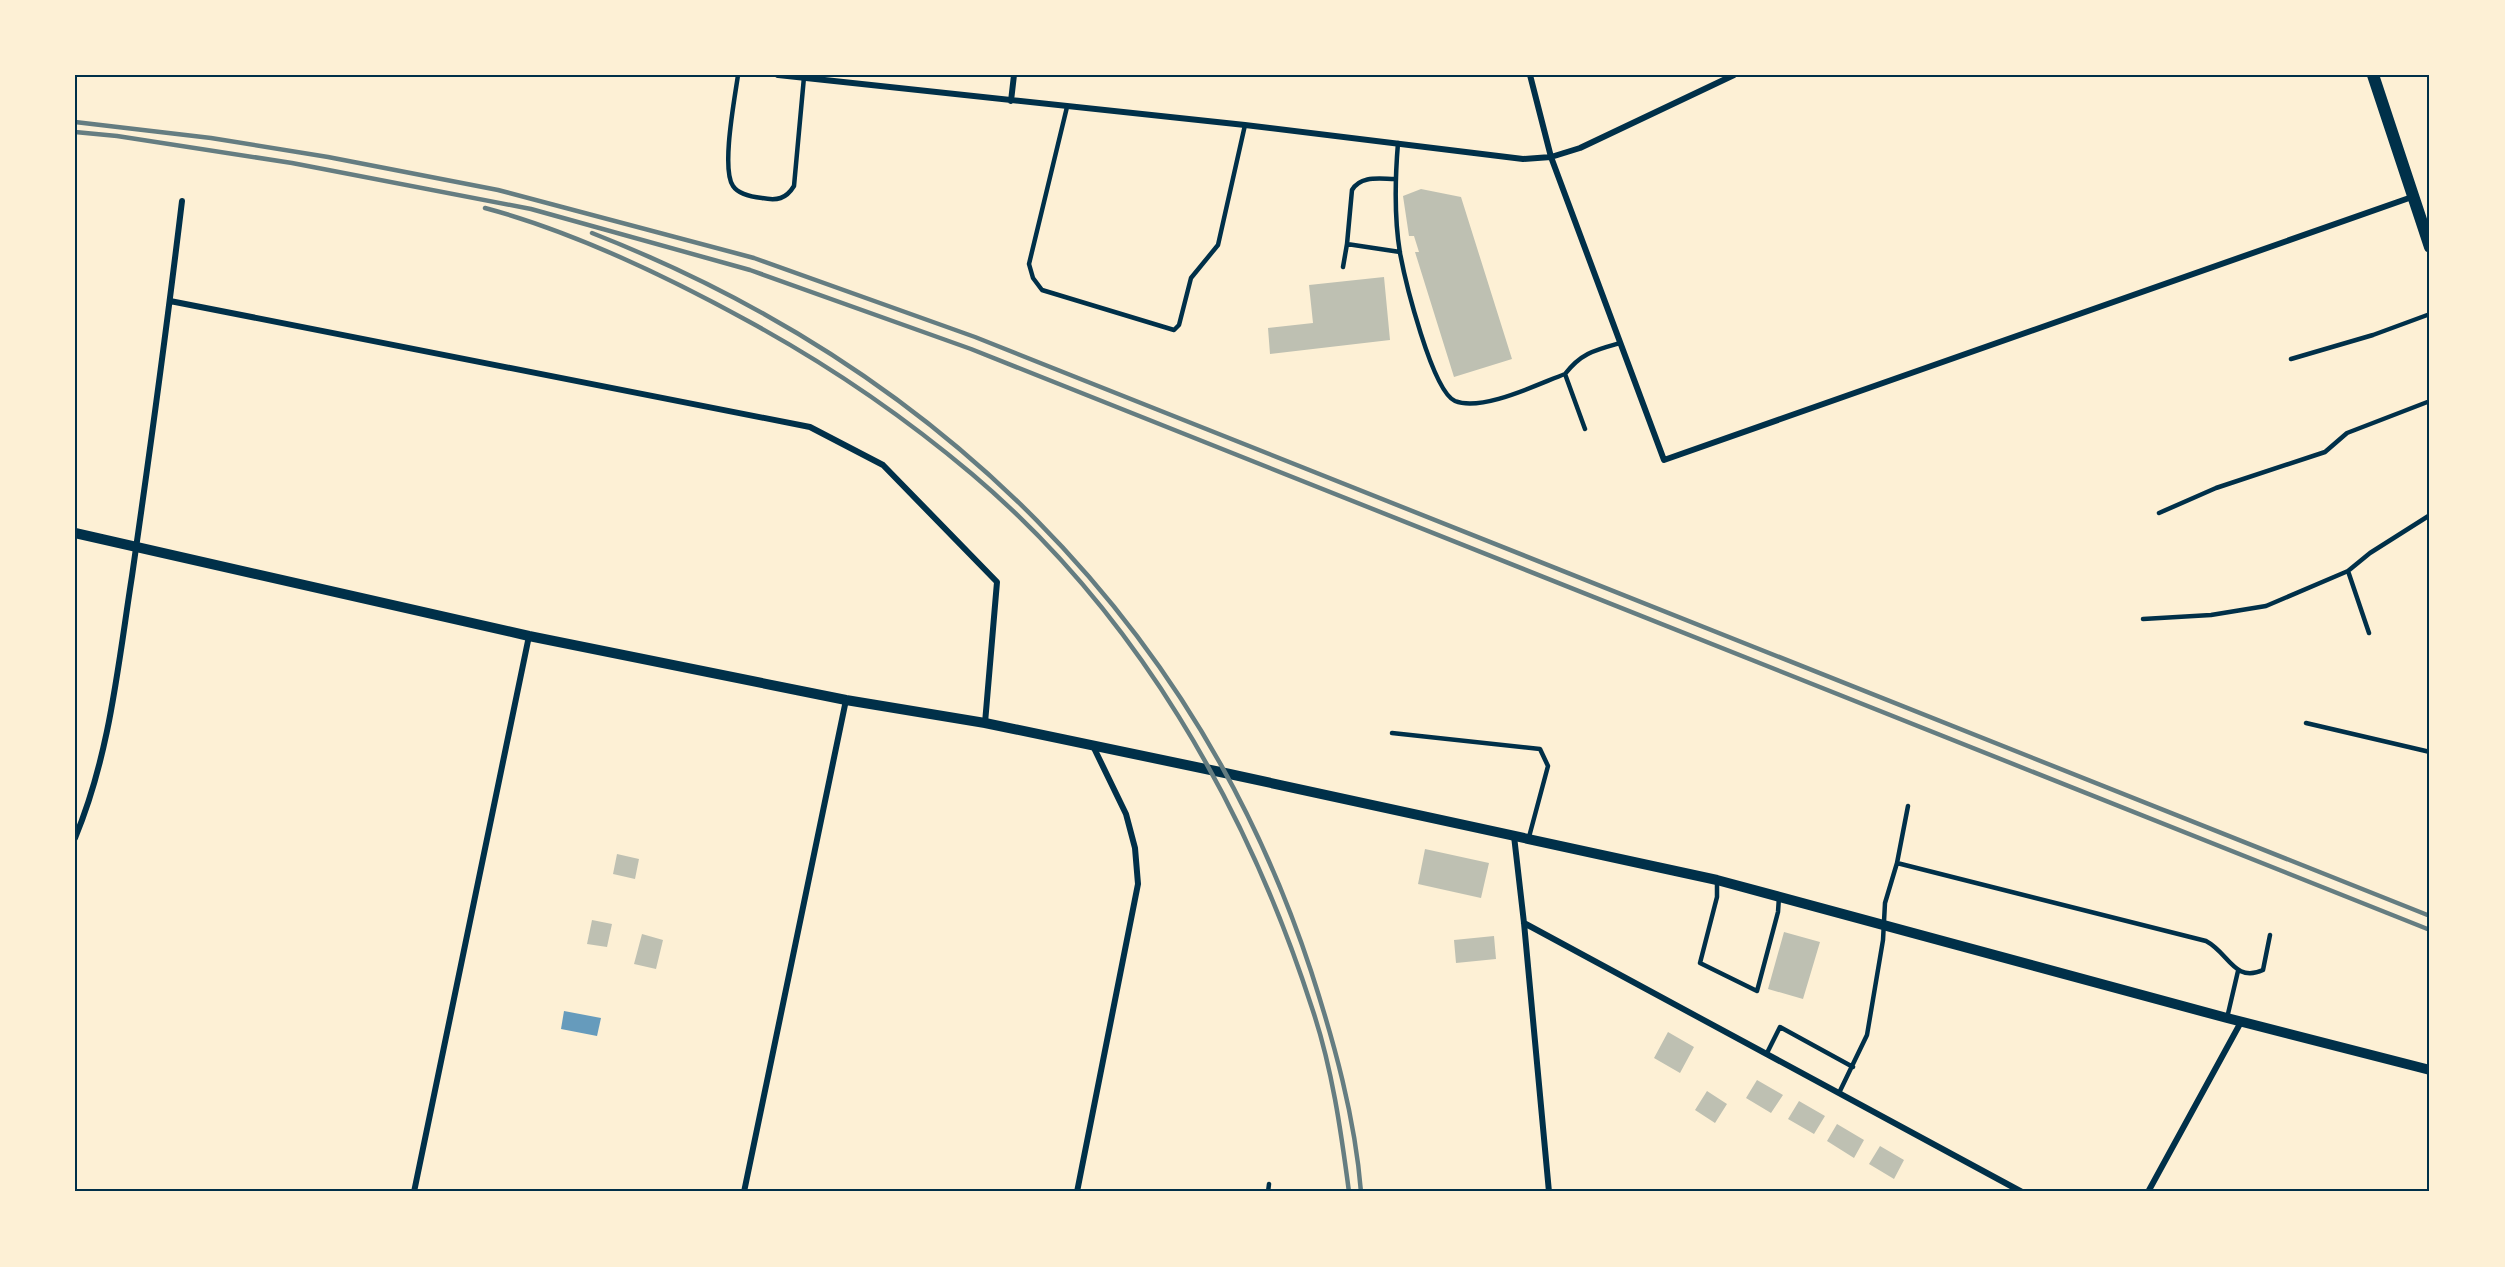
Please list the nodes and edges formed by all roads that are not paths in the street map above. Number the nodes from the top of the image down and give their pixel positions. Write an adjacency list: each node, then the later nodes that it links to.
1 (738, 75): 7 (lane)
2 (777, 75): 7 (street)
3 (1014, 75): 8 (street)
4 (1530, 75): 12 (street)
5 (1734, 75): 12 (street)
6 (2373, 75): 14 (main road)
7 (804, 77): 8 (street)
8 (1011, 102): 9 (street)
9 (1067, 107): 10 (street); 10 (lane)
10 (1245, 125): 11 (street)
11 (1398, 143): 12 (street); 13 (lane)
12 (1551, 156): 22 (street)
13 (1395, 179): 16 (lane); 18 (lane)
14 (2412, 197): 17 (main road); 22 (street)
15 (182, 201): 20 (street)
16 (1347, 244): 18 (lane); 19 (lane)
17 (2430, 247)
18 (1400, 252): 24 (lane)
19 (1343, 267)
20 (170, 301): 30 (street); 36 (street)
21 (2430, 314): 23 (lane)
22 (1620, 343): 24 (lane)
23 (2291, 360)
24 (1564, 374): 26 (lane)
25 (2430, 400): 27 (lane)
26 (1585, 429)
27 (2159, 513)
28 (2430, 515): 31 (lane)
29 (75, 533): 30 (street)
30 (136, 546): 34 (street); 43 (street)
31 (2348, 571): 32 (lane); 33 (lane)
32 (2143, 619)
33 (2369, 633)
34 (529, 636): 35 (street); 59 (street)
35 (846, 700): 36 (street); 60 (street)
36 (985, 723): 39 (street)
37 (2306, 723): 40 (lane)
38 (1392, 733): 44 (lane)
39 (1093, 746): 42 (street); 61 (street)
40 (2430, 752)
41 (1908, 806): 45 (lane)
42 (1514, 836): 44 (street); 48 (street)
43 (75, 838)
44 (1528, 840): 46 (street)
45 (1897, 863): 49 (lane); 51 (lane)
46 (1717, 880): 47 (street); 47 (lane)
47 (1779, 897): 49 (street)
48 (1524, 923): 54 (street); 63 (street)
49 (1884, 925): 52 (street); 55 (lane)
50 (2271, 935): 51 (lane)
51 (2238, 971): 52 (lane)
52 (2228, 1018): 53 (street)
53 (2241, 1022): 56 (street); 65 (street)
54 (1767, 1053): 55 (lane); 57 (street)
55 (1853, 1067): 57 (lane)
56 (2430, 1070)
57 (1839, 1093): 64 (street)
58 (1269, 1184): 62 (lane)
59 (414, 1192)
60 (744, 1192)
61 (1077, 1192)
62 (1268, 1192)
63 (1549, 1192)
64 (2022, 1192)
65 (2148, 1192)

